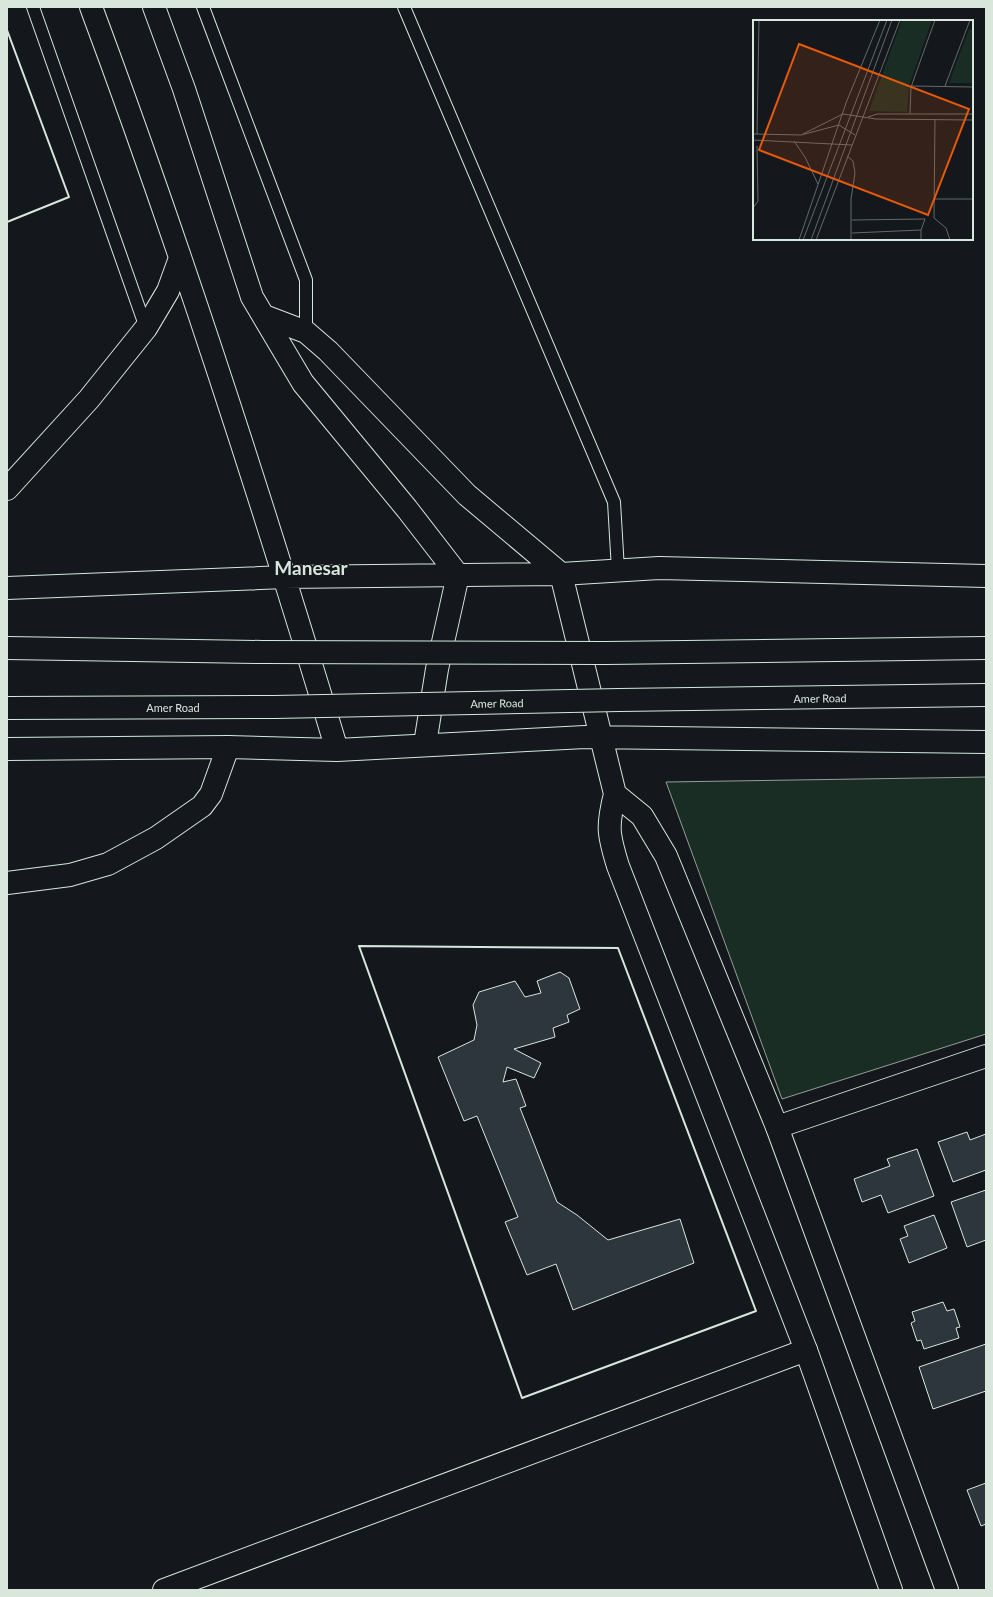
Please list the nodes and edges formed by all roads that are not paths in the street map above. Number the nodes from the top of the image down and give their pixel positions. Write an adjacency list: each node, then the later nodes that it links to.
1 (33, 7): 8 (lane)
2 (91, 7): 6 (main road)
3 (154, 7): 7 (main road)
4 (203, 7): 9 (lane)
5 (404, 7): 11 (lane)
6 (180, 258): 8 (main road); 15 (main road)
7 (264, 316): 9 (main road); 13 (main road)
8 (146, 328): 10 (main road)
9 (306, 332): 12 (main road)
10 (7, 489)
11 (618, 570): 12 (main road); 14 (main road)
12 (561, 574): 13 (main road); 21 (main road)
13 (458, 575): 15 (main road); 23 (main road)
14 (986, 576)
15 (285, 578): 16 (main road); 26 (main road)
16 (7, 588)
17 (7, 648): 18 (main road, bridge)
18 (986, 648)
19 (986, 695): 20 (main road, Amer Road, bridge)
20 (7, 708)
21 (601, 737): 22 (main road); 23 (main road); 27 (main road)
22 (986, 742)
23 (425, 744): 26 (main road)
24 (228, 748): 25 (main road); 26 (main road); 28 (main road)
25 (7, 749)
26 (337, 750)
27 (615, 794): 30 (main road); 31 (main road)
28 (7, 883)
29 (986, 1056): 30 (main road)
30 (777, 1127): 34 (main road)
31 (806, 1350): 32 (main road); 33 (main road)
32 (164, 1590)
33 (891, 1590)
34 (947, 1590)

